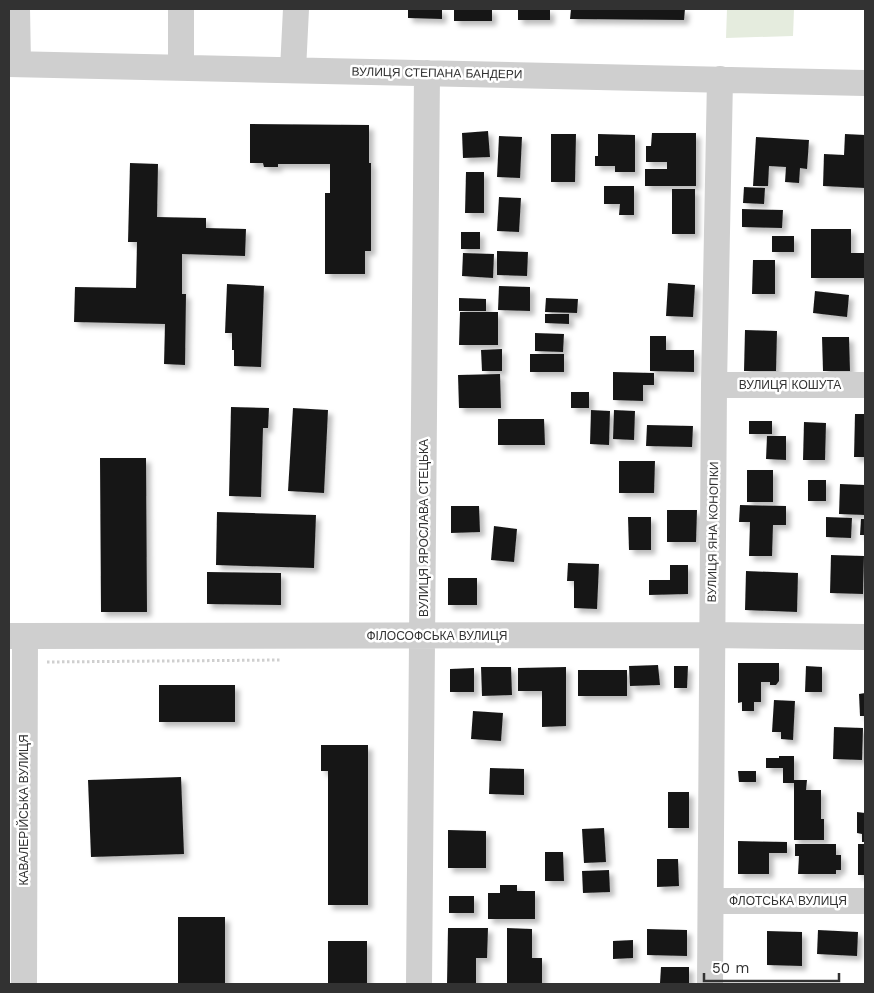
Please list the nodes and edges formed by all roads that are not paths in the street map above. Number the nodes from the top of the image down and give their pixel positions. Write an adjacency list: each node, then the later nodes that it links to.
1 (17, 9): 4 (street)
2 (181, 9): 5 (street)
3 (296, 9): 6 (street)
4 (13, 64): 5 (street, ВУЛИЦЯ СТЕПАНА БАНДЕРИ)
5 (181, 68): 6 (street, ВУЛИЦЯ СТЕПАНА БАНДЕРИ)
6 (293, 70): 7 (street, ВУЛИЦЯ СТЕПАНА БАНДЕРИ)
7 (427, 73): 8 (street, ВУЛИЦЯ СТЕПАНА БАНДЕРИ); 14 (street, ВУЛИЦЯ ЯРОСЛАВА СТЕЦЬКА)
8 (720, 79): 9 (street, ВУЛИЦЯ СТЕПАНА БАНДЕРИ); 10 (street, ВУЛИЦЯ ЯНА КОНОПКИ)
9 (865, 83)
10 (714, 385): 11 (street, ВУЛИЦЯ КОШУТА); 12 (street, ВУЛИЦЯ ЯНА КОНОПКИ)
11 (865, 385)
12 (712, 635): 14 (street, ФІЛОСОФСЬКА ВУЛИЦЯ); 15 (street, ФІЛОСОФСЬКА ВУЛИЦЯ); 16 (street, ВУЛИЦЯ ЯНА КОНОПКИ)
13 (17, 636): 14 (street, ФІЛОСОФСЬКА ВУЛИЦЯ); 18 (street, КАВАЛЕРІЙСЬКА ВУЛИЦЯ)
14 (423, 636): 19 (street, ВУЛИЦЯ ЯРОСЛАВА СТЕЦЬКА)
15 (865, 637)
16 (711, 901): 17 (street, ФЛОТСЬКА ВУЛИЦЯ); 20 (street, ВУЛИЦЯ ЯНА КОНОПКИ)
17 (865, 901)
18 (19, 974)
19 (420, 984)
20 (710, 984)

